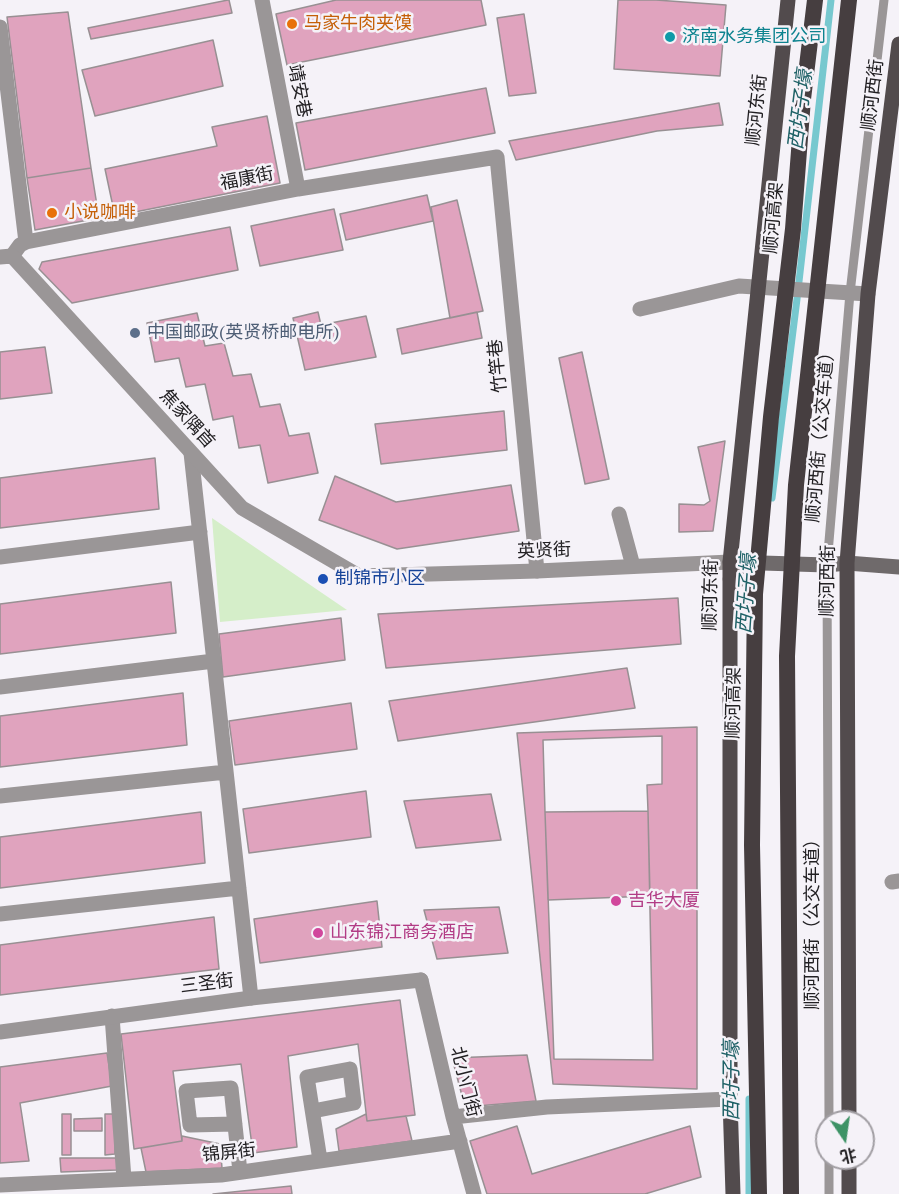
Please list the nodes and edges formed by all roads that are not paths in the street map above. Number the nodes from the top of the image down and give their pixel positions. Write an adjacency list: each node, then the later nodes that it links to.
1 (262, 0): 10 (street, 靖安巷)
2 (788, 0): 13 (main road, 顺河东街)
3 (814, 0): 53 (highway, 顺河高架, bridge)
4 (849, 0): 54 (highway, bridge)
5 (884, 0): 14 (lane, 顺河西街（公交车道）)
6 (0, 27): 11 (street)
7 (899, 44): 8 (main road, 顺河西街)
8 (893, 139): 15 (main road, 顺河西街)
9 (497, 157): 10 (street, 福康街); 26 (street, 竹竿巷)
10 (298, 189): 11 (street, 福康街)
11 (26, 242): 12 (street)
12 (6, 256): 17 (street, 焦家隅首)
13 (759, 287): 14 (street); 16 (street); 21 (main road, 顺河东街)
14 (850, 293): 15 (street); 23 (lane, 顺河西街（公交车道）)
15 (868, 294): 22 (main road, 顺河西街)
16 (640, 309)
17 (191, 453): 19 (street); 27 (street, 焦家隅首)
18 (619, 514): 24 (street)
19 (200, 532): 20 (street); 28 (street)
20 (0, 557)
21 (730, 562): 23 (main road); 24 (street, 英贤街); 38 (main road, 顺河东街)
22 (847, 563): 23 (main road); 25 (main road); 40 (main road, 顺河西街)
23 (827, 565): 39 (lane, 顺河西街（公交车道）)
24 (633, 566): 26 (street, 英贤街)
25 (899, 567)
26 (537, 571): 27 (street, 英贤街)
27 (359, 576)
28 (214, 661): 29 (street); 30 (street)
29 (0, 687)
30 (226, 772): 31 (street); 32 (street)
31 (0, 796)
32 (239, 888): 33 (street); 35 (street)
33 (0, 914)
34 (420, 980): 35 (street, 三圣街); 42 (street, 北小门街)
35 (250, 998): 36 (street, 三圣街)
36 (112, 1016): 37 (street, 三圣街); 49 (street)
37 (0, 1032)
38 (730, 1099): 42 (street); 52 (main road, 顺河东街)
39 (829, 1110)
40 (849, 1110)
41 (313, 1111): 45 (street)
42 (453, 1117): 44 (street, 北小门街)
43 (235, 1125): 48 (street)
44 (460, 1141): 45 (street, 锦屏街); 51 (street, 北小门街)
45 (320, 1160): 48 (street, 锦屏街)
46 (829, 1170): 55 (lane)
47 (849, 1170): 56 (main road)
48 (240, 1172): 49 (street, 锦屏街)
49 (124, 1179): 50 (street, 锦屏街)
50 (0, 1185)
51 (474, 1194)
52 (733, 1194)
53 (759, 1194)
54 (791, 1194)
55 (829, 1194)
56 (849, 1194)

